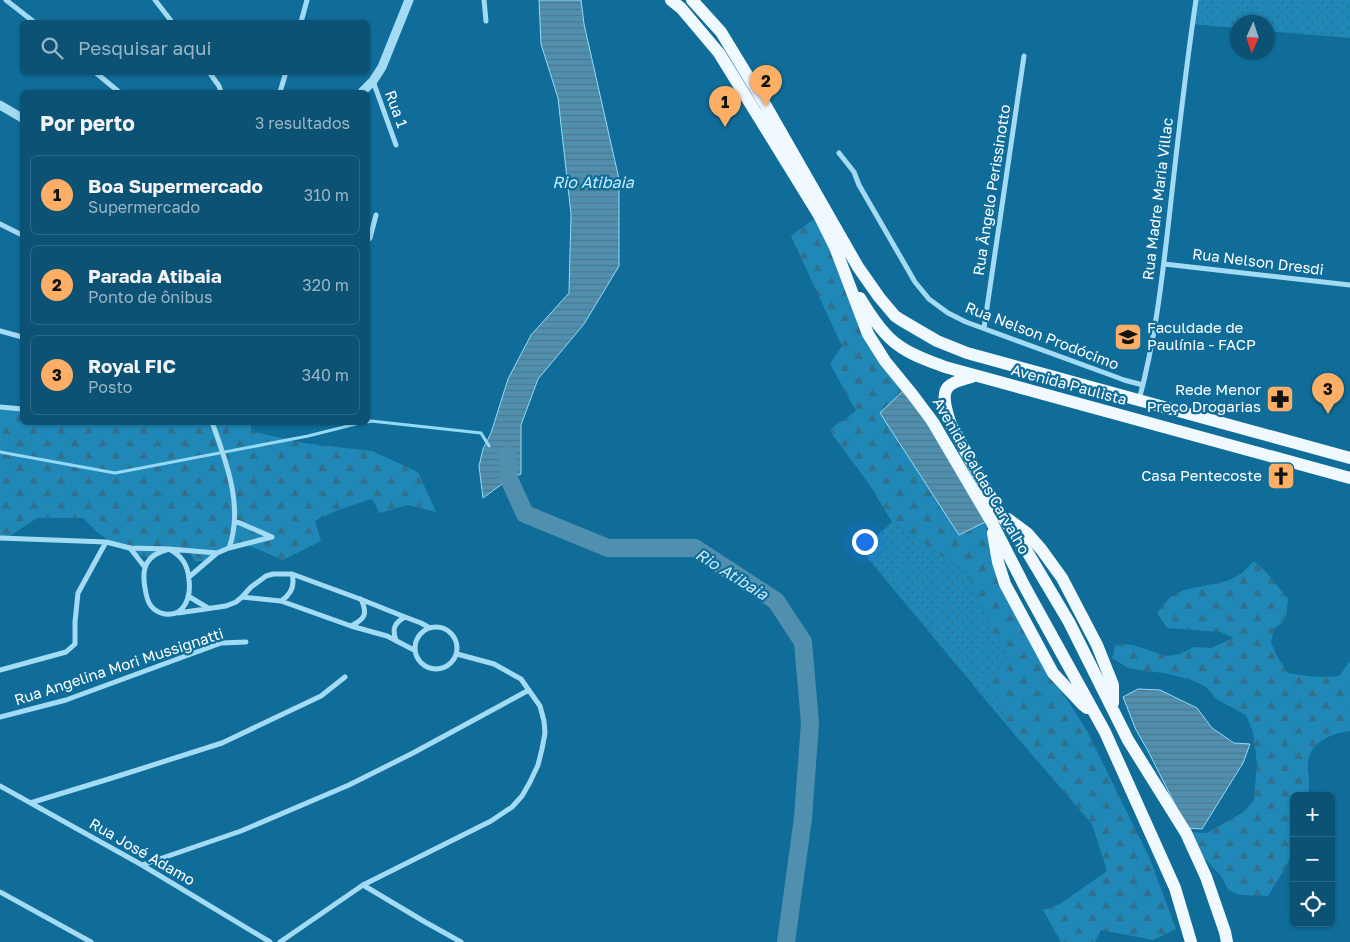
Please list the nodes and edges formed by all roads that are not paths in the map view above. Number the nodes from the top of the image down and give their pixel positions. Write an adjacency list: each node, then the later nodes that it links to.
1 (6, 0): 10 (street)
2 (155, 0): 11 (street)
3 (301, 0): 9 (street)
4 (409, 0): 18 (street)
5 (484, 0): 13 (street)
6 (671, 0): 32 (main road, Avenida Caldas Carvalho)
7 (692, 0): 39 (main road, Avenida Paulista)
8 (1196, 0): 31 (street, Rua Madre Maria Villac)
9 (306, 3): 12 (street)
10 (31, 20)
11 (170, 20)
12 (302, 20)
13 (486, 21)
14 (1024, 56): 34 (street, Rua Ângelo Perissinotto)
15 (99, 75): 19 (street)
16 (211, 75): 20 (street)
17 (285, 75): 21 (street)
18 (373, 81): 22 (street); 25 (street, Rua 1)
19 (117, 90)
20 (220, 90)
21 (281, 90)
22 (364, 90)
23 (0, 106): 24 (street)
24 (20, 117)
25 (396, 145)
26 (839, 153): 34 (street, Rua Nelson Prodócimo)
27 (376, 215): 30 (street)
28 (0, 224): 29 (street)
29 (20, 234)
30 (370, 238)
31 (1164, 264): 33 (street, Rua Nelson Dresdi); 38 (street, Rua Madre Maria Villac)
32 (846, 274): 37 (main road, Avenida Paulista); 45 (main road, Avenida Caldas Carvalho)
33 (1350, 285)
34 (984, 328): 38 (street, Rua Nelson Prodócimo)
35 (0, 331): 36 (street)
36 (20, 336)
37 (974, 376): 44 (main road, Avenida Paulista); 45 (main road, Avenida Caldas Carvalho)
38 (1143, 385): 39 (street, Rua Madre Maria Villac)
39 (1139, 400): 43 (main road, Avenida Paulista)
40 (0, 407): 41 (street)
41 (20, 409)
42 (213, 425): 46 (street)
43 (1350, 458)
44 (1350, 478)
45 (995, 516): 63 (main road, Avenida Caldas Carvalho); 66 (main road, Avenida Caldas Carvalho); 74 (main road); 75 (main road)
46 (235, 521): 50 (street); 50 (street)
47 (0, 538): 48 (street)
48 (106, 542): 49 (street); 71 (street)
49 (130, 548): 51 (street); 53 (street)
50 (228, 548): 52 (street)
51 (169, 549): 52 (street); 53 (street); 55 (street)
52 (217, 553): 55 (street)
53 (144, 566): 61 (street)
54 (292, 574): 57 (street); 58 (street); 59 (street)
55 (189, 578): 56 (street)
56 (188, 596): 60 (street); 61 (street)
57 (242, 597): 59 (street); 60 (street)
58 (360, 599): 62 (street); 64 (street)
59 (282, 601): 64 (street)
60 (209, 608): 61 (street)
61 (178, 613)
62 (404, 617): 65 (street); 67 (street)
63 (1069, 622): 66 (main road); 74 (main road, Avenida Caldas Carvalho)
64 (351, 626): 67 (street)
65 (430, 628): 69 (street); 70 (street)
66 (1051, 633): 75 (main road, Avenida Caldas Carvalho)
67 (396, 641): 69 (street)
68 (246, 642): 76 (street, Rua Angelina Mori Mussignatti)
69 (414, 650): 70 (street)
70 (457, 654): 73 (street)
71 (0, 670)
72 (345, 677): 78 (street)
73 (530, 690): 79 (street); 80 (street)
74 (1113, 708): 87 (main road, Avenida Caldas Carvalho)
75 (1097, 716): 86 (main road, Avenida Caldas Carvalho)
76 (0, 718)
77 (0, 786): 78 (street, Rua José Adamo)
78 (30, 803): 79 (street, Rua José Adamo)
79 (142, 865): 83 (street, Rua José Adamo)
80 (363, 885): 84 (street); 85 (street)
81 (0, 892): 82 (street)
82 (91, 942)
83 (270, 942)
84 (280, 942)
85 (461, 942)
86 (1191, 942)
87 (1227, 942)

